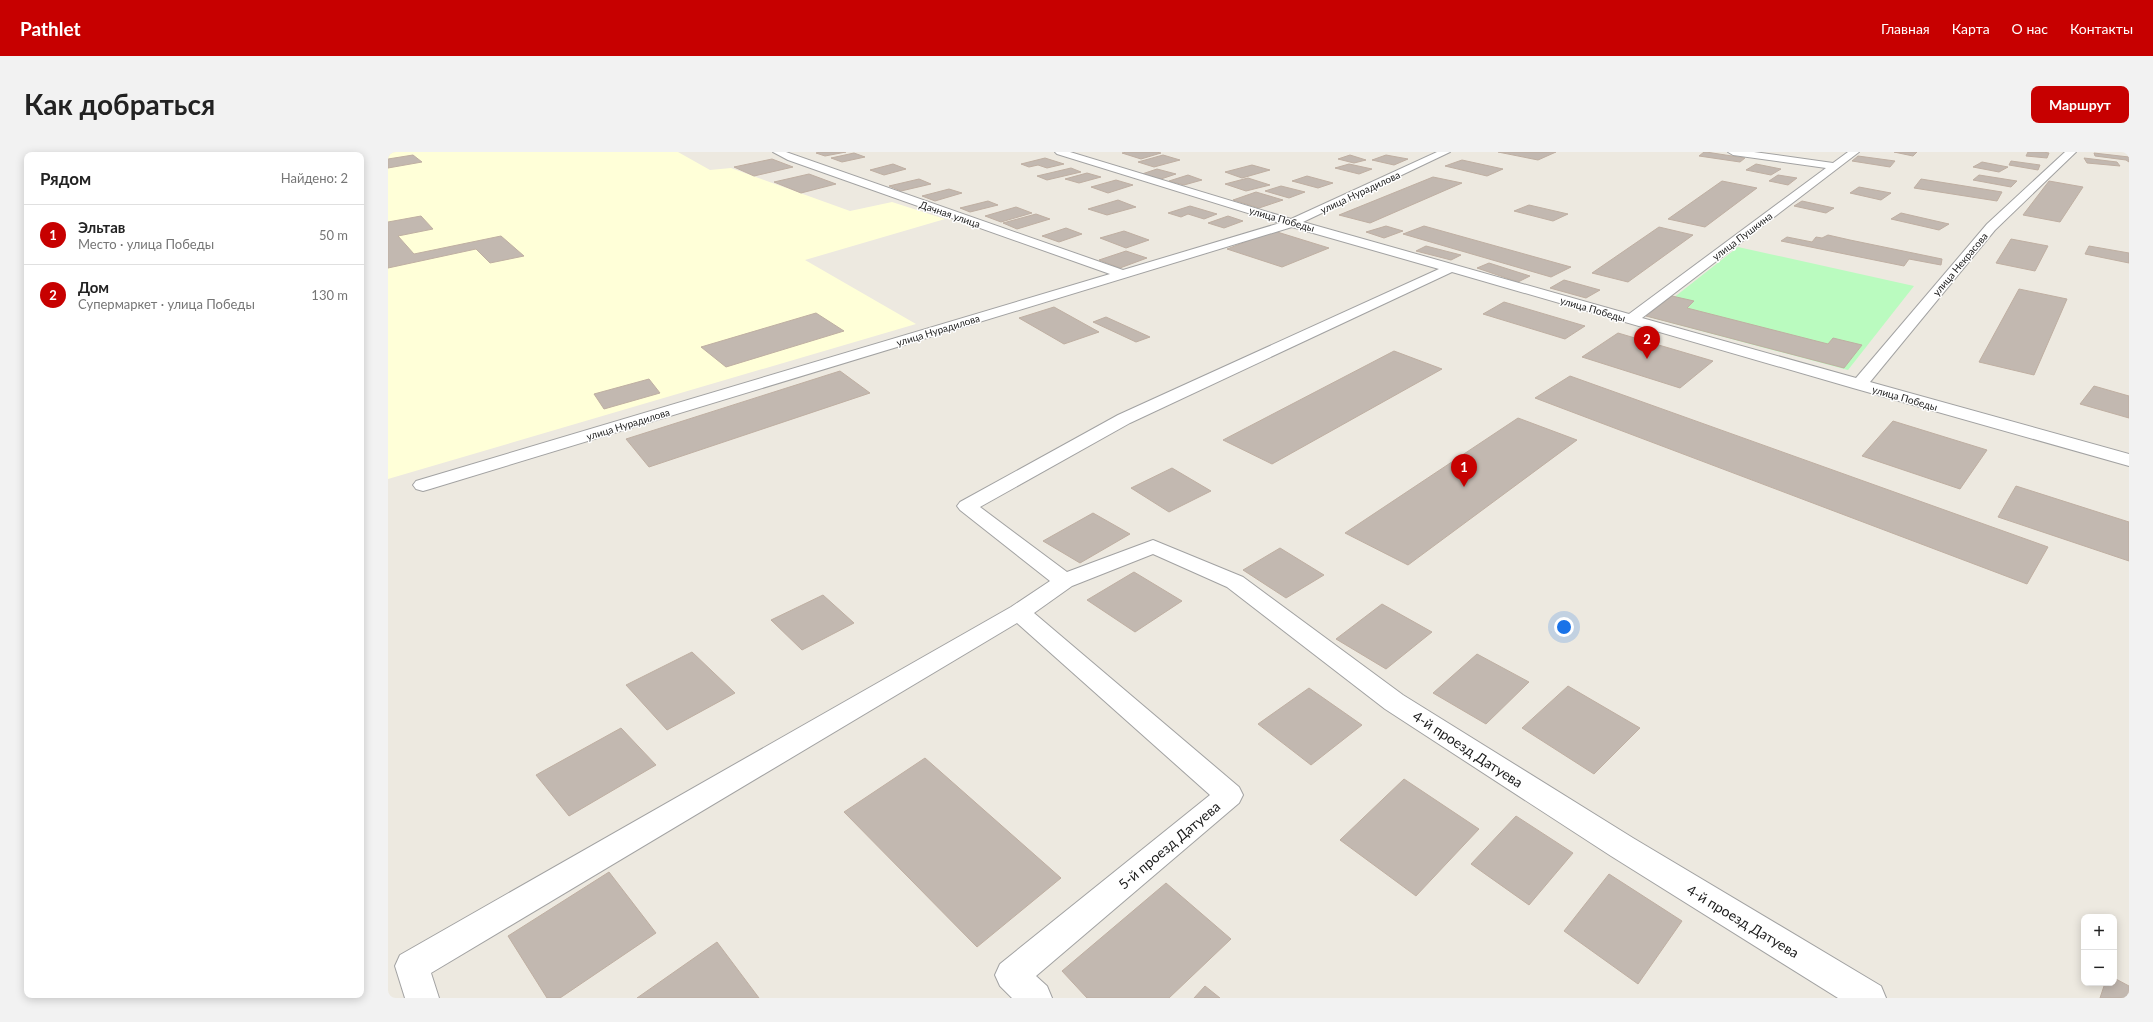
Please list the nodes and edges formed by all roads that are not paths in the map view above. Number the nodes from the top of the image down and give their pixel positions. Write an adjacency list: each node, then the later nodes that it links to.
1 (778, 152): 12 (street, Дачная улица)
2 (1060, 152): 8 (street, улица Победы)
3 (1445, 152): 10 (street, улица Нурадилова)
4 (1733, 152): 9 (street)
5 (1854, 152): 9 (street, улица Пушкина)
6 (2071, 152): 14 (street, улица Некрасова)
7 (1103, 154): 8 (street)
8 (1082, 159): 10 (street, улица Победы)
9 (1835, 166): 13 (street, улица Пушкина)
10 (1292, 223): 11 (street, улица Победы); 12 (street, улица Нурадилова)
11 (1451, 268): 13 (street, улица Победы); 17 (street)
12 (1123, 274): 16 (street, улица Нурадилова)
13 (1630, 319): 14 (street, улица Победы)
14 (1859, 385): 15 (street, улица Победы)
15 (2129, 460)
16 (423, 485)
17 (1064, 581): 18 (street, 4-й проезд Датуева); 21 (street, 4-й проезд Датуева)
18 (1019, 612): 19 (street, 4-й проезд Датуева); 20 (street, 5-й проезд Датуева)
19 (422, 998)
20 (1035, 998)
21 (1869, 998)

